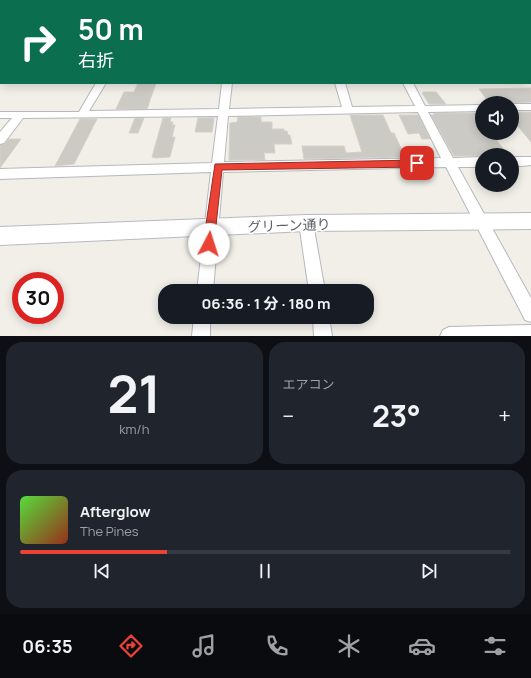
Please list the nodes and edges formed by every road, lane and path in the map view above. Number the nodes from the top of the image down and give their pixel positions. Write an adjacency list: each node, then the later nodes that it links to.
1 (100, 84): 13 (street)
2 (227, 84): 10 (street)
3 (340, 84): 9 (street)
4 (409, 84): 7 (street)
5 (519, 107): 6 (street)
6 (531, 107)
7 (421, 108): 8 (street); 9 (street); 18 (street)
8 (475, 108)
9 (348, 111): 10 (street)
10 (224, 113): 13 (street); 19 (street)
11 (0, 115): 12 (street)
12 (20, 115): 13 (street); 14 (street)
13 (82, 115)
14 (0, 140)
15 (531, 161): 17 (street)
16 (475, 162): 18 (street)
17 (519, 162)
18 (448, 163): 19 (street); 22 (street)
19 (218, 167): 20 (street); 24 (street)
20 (0, 174)
21 (531, 221): 22 (street, グリーン通り)
22 (480, 222): 23 (street, グリーン通り); 28 (street)
23 (306, 223): 24 (street, グリーン通り); 27 (street)
24 (210, 228): 25 (street, グリーン通り); 26 (street)
25 (0, 236)
26 (206, 284)
27 (316, 284)
28 (531, 314)
29 (202, 324): 32 (street)
30 (322, 324): 33 (street)
31 (531, 334): 34 (street)
32 (201, 336)
33 (324, 336)
34 (449, 336)

